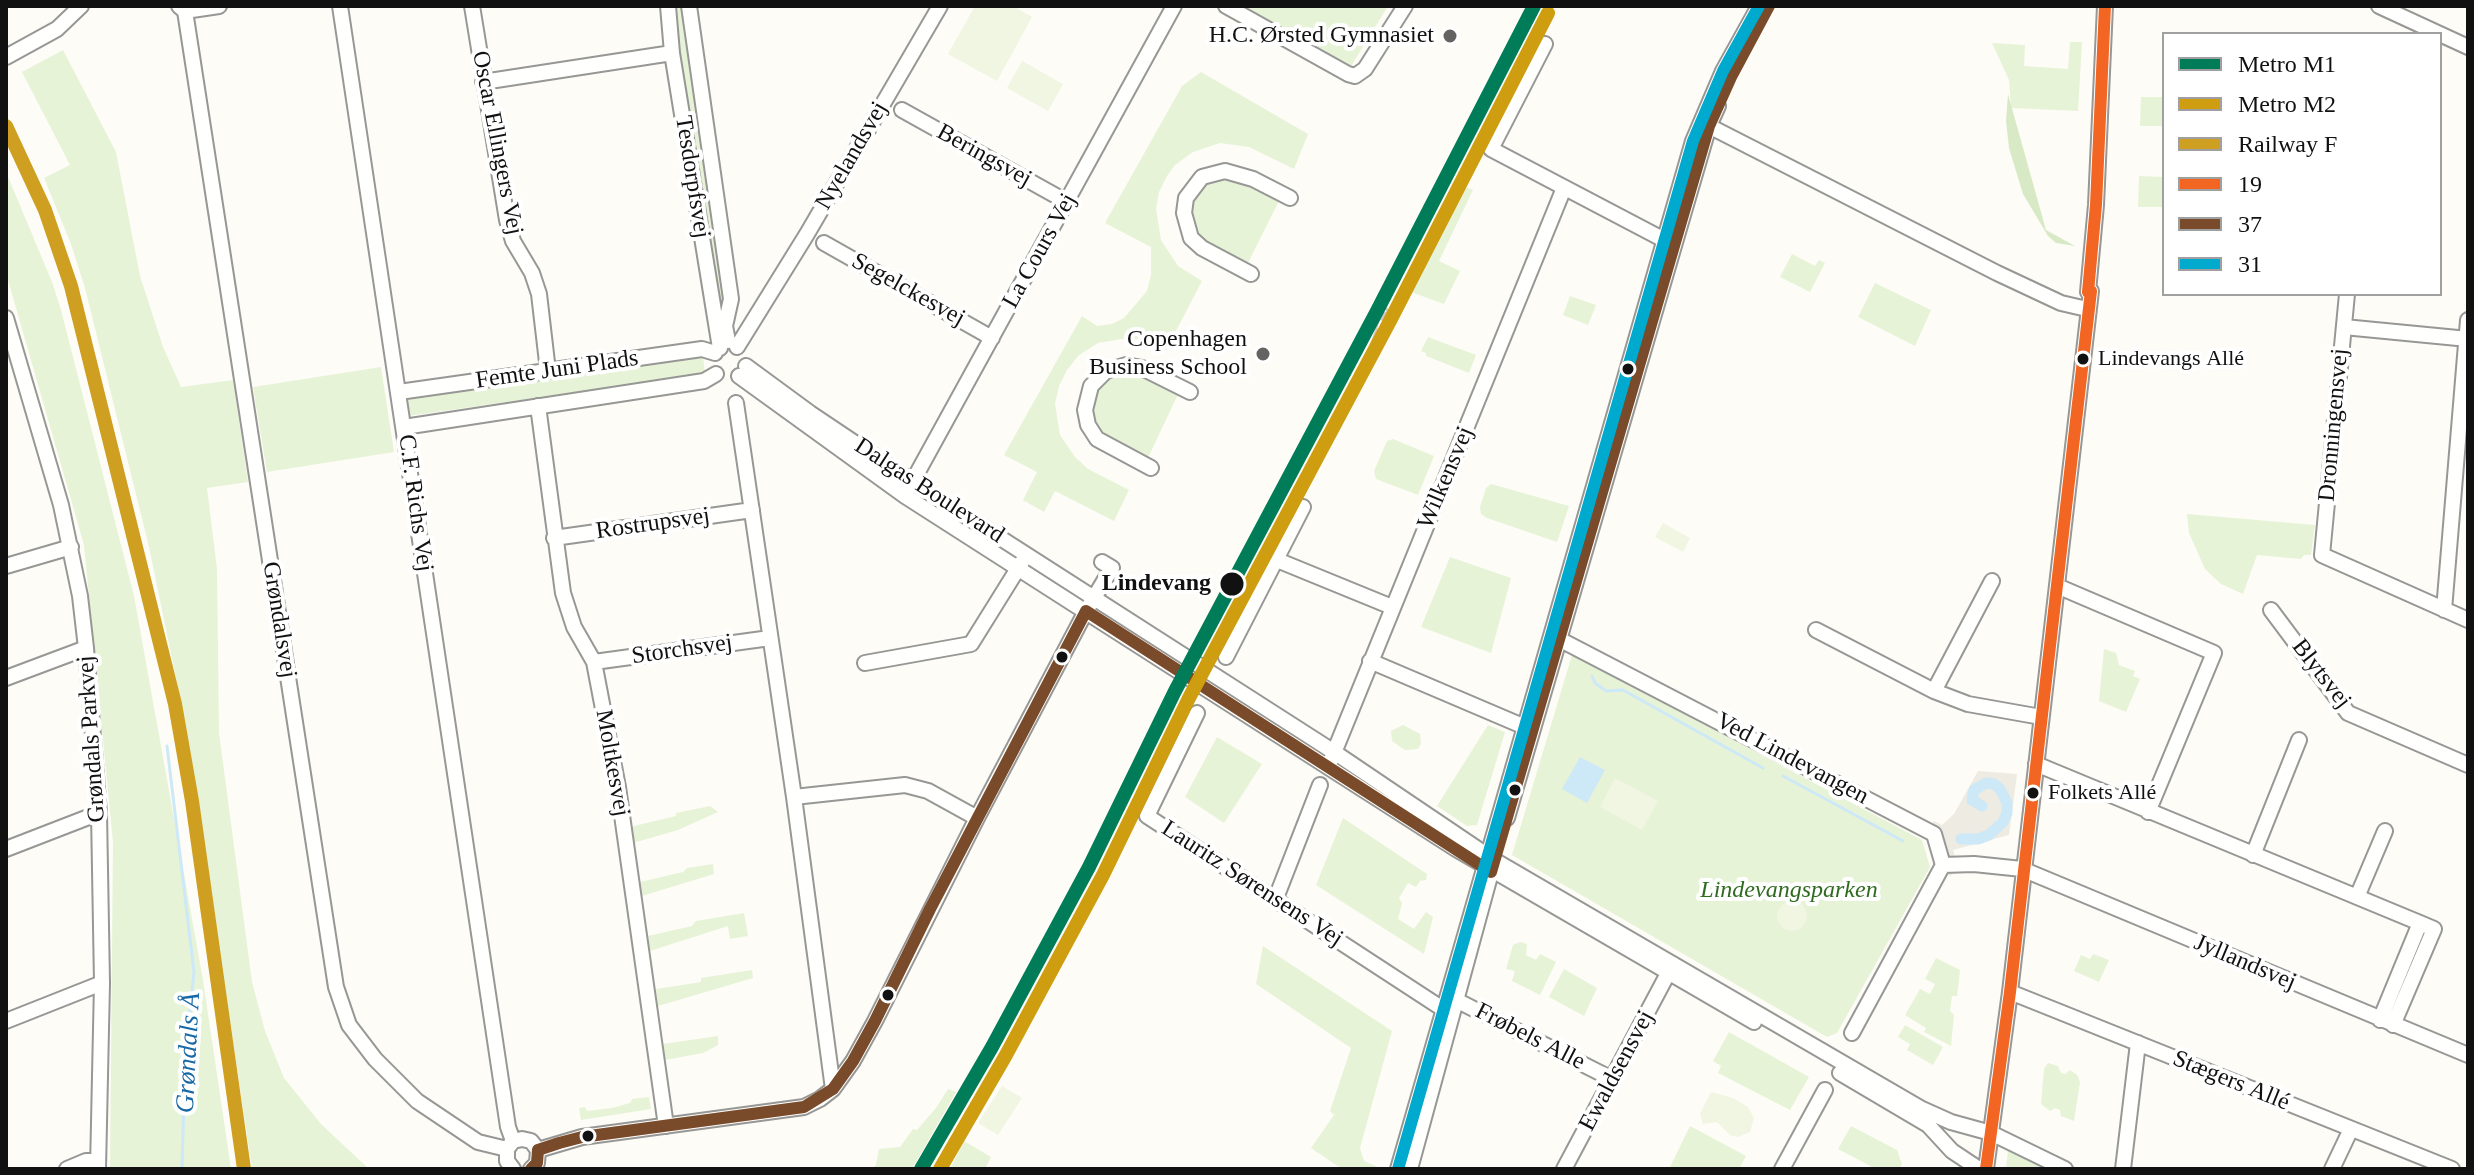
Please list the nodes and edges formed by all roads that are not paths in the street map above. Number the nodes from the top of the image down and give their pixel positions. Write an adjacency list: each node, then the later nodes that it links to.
1 (81, 6): 21 (street)
2 (219, 6): 14 (street)
3 (340, 6): 42 (street, C.F. Richs Vej)
4 (472, 6): 22 (street, Oscar Ellingers Vej)
5 (668, 6): 20 (street, Tesdorpfsvej)
6 (689, 6): 39 (street, Tesdorpfsvej)
7 (940, 6): 39 (street, Nyelandsvej)
8 (1174, 6): 28 (street, La Cours Vej)
9 (1226, 6): 10 (street)
10 (1405, 6)
11 (1759, 6): 23 (street)
12 (1769, 6): 23 (street)
13 (2105, 6): 33 (street)
14 (182, 8): 113 (street, Grøndalsvej)
15 (2387, 8): 16 (street)
16 (2437, 32)
17 (2442, 34): 19 (street)
18 (1545, 44): 26 (street)
19 (2468, 47)
20 (672, 53): 22 (street); 39 (street, Tesdorpfsvej)
21 (6, 57)
22 (483, 82): 40 (street, Oscar Ellingers Vej)
23 (1721, 89): 25 (street)
24 (902, 110): 28 (street, Beringsvej)
25 (1704, 124): 30 (street); 33 (street)
26 (1564, 188): 30 (street); 62 (street, Wilkensvej)
27 (1290, 198): 31 (street)
28 (1067, 202): 37 (street, La Cours Vej)
29 (824, 243): 37 (street, Segelckesvej)
30 (1669, 243): 68 (street)
31 (1251, 274)
32 (2347, 296): 36 (street, Dronningensvej)
33 (2087, 309): 60 (street)
34 (6, 318): 53 (street, Grøndals Parkvej)
35 (2468, 320): 38 (street)
36 (2344, 327): 38 (street); 64 (street, Dronningensvej)
37 (992, 338): 48 (street, La Cours Vej)
38 (2467, 339): 64 (street)
39 (733, 356): 40 (street, Femte Juni Plads); 41 (street); 41 (street); 48 (street, Dalgas Boulevard); 49 (street, Dalgas Boulevard)
40 (548, 371): 42 (street, Femte Juni Plads)
41 (716, 374): 45 (street, Femte Juni Plads)
42 (399, 392): 46 (street, C.F. Richs Vej)
43 (1190, 392): 47 (street)
44 (736, 403): 51 (street)
45 (538, 406): 46 (street, Femte Juni Plads); 52 (street, Moltkesvej)
46 (404, 427): 113 (street, C.F. Richs Vej)
47 (1151, 468)
48 (913, 482): 49 (street, La Cours Vej); 54 (street, Dalgas Boulevard)
49 (905, 496): 58 (street, Dalgas Boulevard)
50 (1303, 507): 55 (street)
51 (752, 510): 52 (street, Rostrupsvej); 69 (street)
52 (554, 538): 73 (street, Moltkesvej)
53 (71, 547): 57 (street); 70 (street, Grøndals Parkvej)
54 (1027, 554): 58 (street); 61 (street, Dalgas Boulevard)
55 (1277, 560): 62 (street); 71 (street)
56 (1102, 562): 61 (street)
57 (6, 566)
58 (1018, 568): 65 (street, Dalgas Boulevard); 74 (street)
59 (1992, 581): 76 (street)
60 (2057, 586): 78 (street); 87 (street)
61 (1094, 598): 65 (street); 81 (street, Dalgas Boulevard)
62 (1392, 607): 72 (street, Wilkensvej)
63 (2271, 610): 83 (street, Blytsvej)
64 (2444, 610): 66 (street)
65 (1086, 611): 84 (street, Dalgas Boulevard); 89 (street)
66 (2468, 620)
67 (1816, 630): 76 (street)
68 (1556, 637): 79 (street); 94 (street, Ved Lindevangen)
69 (770, 638): 73 (street, Storchsvej); 86 (street)
70 (86, 648): 75 (street); 88 (street, Grøndals Parkvej)
71 (1226, 657)
72 (1370, 661): 79 (street); 81 (street, Wilkensvej)
73 (594, 662): 110 (street, Moltkesvej)
74 (865, 663)
75 (6, 678)
76 (1934, 691): 78 (street)
77 (1197, 713): 97 (street, Lauritz Sørensens Vej)
78 (2041, 717): 82 (street)
79 (1529, 728): 93 (street)
80 (2299, 740): 92 (street)
81 (1334, 752): 84 (street, Wilkensvej); 93 (street, Dalgas Boulevard)
82 (2036, 764): 87 (street); 95 (street)
83 (2468, 765)
84 (1327, 768): 93 (street, Dalgas Boulevard)
85 (1320, 785): 97 (street)
86 (794, 797): 89 (street); 108 (street)
87 (2148, 812): 92 (street)
88 (99, 813): 91 (street); 99 (street, Grøndals Parkvej)
89 (977, 818): 108 (street)
90 (2385, 831): 96 (street)
91 (6, 849)
92 (2253, 855): 96 (street)
93 (1489, 863): 98 (street, Dalgas Boulevard); 101 (street)
94 (1943, 865): 95 (street); 104 (street)
95 (2022, 869): 100 (street); 103 (street, Jyllandsvej)
96 (2357, 897): 103 (street)
97 (1276, 898): 101 (street, Lauritz Sørensens Vej)
98 (1671, 968): 107 (street, Ewaldsensvej); 112 (street, Dalgas Boulevard); 123 (street, Dalgas Boulevard)
99 (102, 983): 102 (street); 115 (street, Grøndals Parkvej)
100 (2010, 992): 105 (street, Stægers Allé); 112 (street)
101 (1451, 1006): 107 (street, Frøbels Alle); 120 (street); 121 (street)
102 (6, 1021)
103 (2387, 1023): 106 (street, Jyllandsvej)
104 (1852, 1033)
105 (2138, 1043): 111 (street, Stægers Allé); 126 (street)
106 (2468, 1055)
107 (1612, 1079): 122 (street, Ewaldsensvej)
108 (833, 1089): 110 (street)
109 (1825, 1090): 116 (street)
110 (666, 1126): 114 (street)
111 (2351, 1129): 127 (street); 128 (street, Stægers Allé)
112 (1991, 1133): 124 (street); 125 (street, Dalgas Boulevard)
113 (510, 1145): 114 (street, Grøndalsvej); 118 (street, C.F. Richs Vej)
114 (538, 1150): 119 (street)
115 (98, 1165): 117 (street)
116 (1786, 1167)
117 (67, 1169)
118 (513, 1169)
119 (531, 1169)
120 (1398, 1169)
121 (1410, 1169)
122 (1564, 1169)
123 (1979, 1169)
124 (1986, 1169)
125 (2065, 1169)
126 (2123, 1169)
127 (2332, 1169)
128 (2452, 1169)

